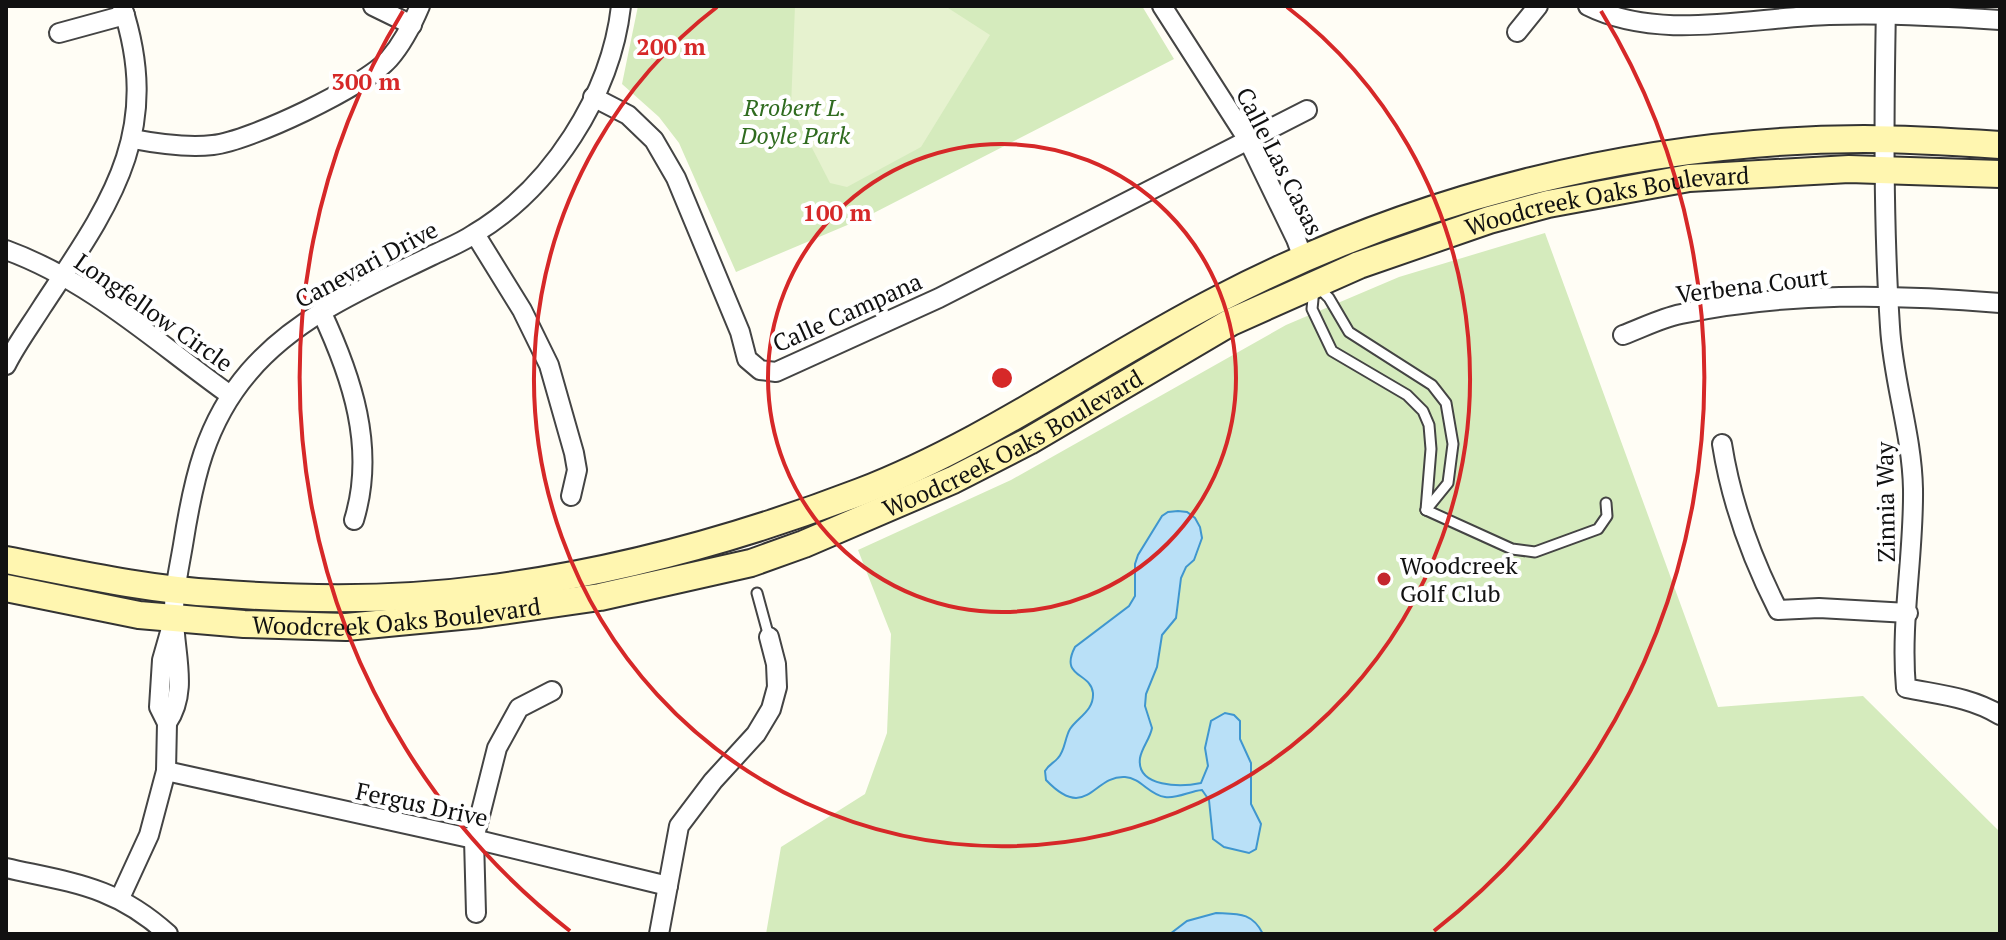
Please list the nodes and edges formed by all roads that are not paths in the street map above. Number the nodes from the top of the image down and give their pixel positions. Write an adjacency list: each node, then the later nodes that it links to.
1 (373, 6): 10 (street)
2 (420, 6): 10 (street)
3 (621, 6): 13 (street, Canevari Drive)
4 (1162, 6): 17 (street, Calle Las Casas)
5 (1538, 6): 11 (street)
6 (1588, 6): 8 (street)
7 (123, 10): 12 (street); 15 (street)
8 (1886, 10): 9 (street); 16 (street, Zinnia Way)
9 (2000, 20)
10 (412, 25): 15 (street)
11 (1517, 32)
12 (59, 33)
13 (593, 97): 17 (street, Calle Campana); 21 (street, Canevari Drive)
14 (1307, 110): 17 (street)
15 (133, 139): 24 (street)
16 (1885, 139): 18 (main road, Woodcreek Oaks Boulevard); 19 (street, Zinnia Way); 23 (main road, Woodcreek Oaks Boulevard)
17 (1248, 140): 23 (street, Calle Las Casas)
18 (2000, 145)
19 (1885, 170): 20 (main road, Woodcreek Oaks Boulevard); 25 (main road, Woodcreek Oaks Boulevard); 26 (street, Zinnia Way)
20 (2000, 174)
21 (475, 234): 28 (street, Canevari Drive); 33 (street)
22 (6, 250): 24 (street, Longfellow Circle)
23 (1303, 258): 25 (main road); 39 (main road, Woodcreek Oaks Boulevard)
24 (63, 275): 30 (street); 31 (street, Longfellow Circle)
25 (1314, 283): 35 (lane); 35 (lane); 42 (main road, Woodcreek Oaks Boulevard)
26 (1889, 298): 27 (street, Verbena Court); 29 (street, Verbena Court); 41 (street, Zinnia Way)
27 (2000, 303)
28 (321, 311): 31 (street, Canevari Drive); 36 (street)
29 (1623, 335)
30 (6, 365)
31 (230, 395): 39 (street, Canevari Drive)
32 (1722, 444): 41 (street)
33 (571, 496)
34 (1606, 503): 35 (lane)
35 (1426, 510)
36 (354, 520)
37 (6, 560): 39 (main road, Woodcreek Oaks Boulevard)
38 (6, 588): 42 (main road, Woodcreek Oaks Boulevard)
39 (176, 589): 42 (street, Canevari Drive)
40 (757, 593): 43 (lane)
41 (1908, 613): 45 (street, Zinnia Way)
42 (174, 619): 46 (street, Canevari Drive)
43 (769, 637): 49 (street)
44 (552, 691): 47 (street)
45 (2000, 715)
46 (166, 771): 47 (street, Fergus Drive); 50 (street, Canevari Drive)
47 (474, 839): 49 (street, Fergus Drive); 51 (street)
48 (6, 868): 50 (street)
49 (668, 886): 53 (street)
50 (120, 898): 52 (street)
51 (476, 913)
52 (168, 934)
53 (659, 934)

